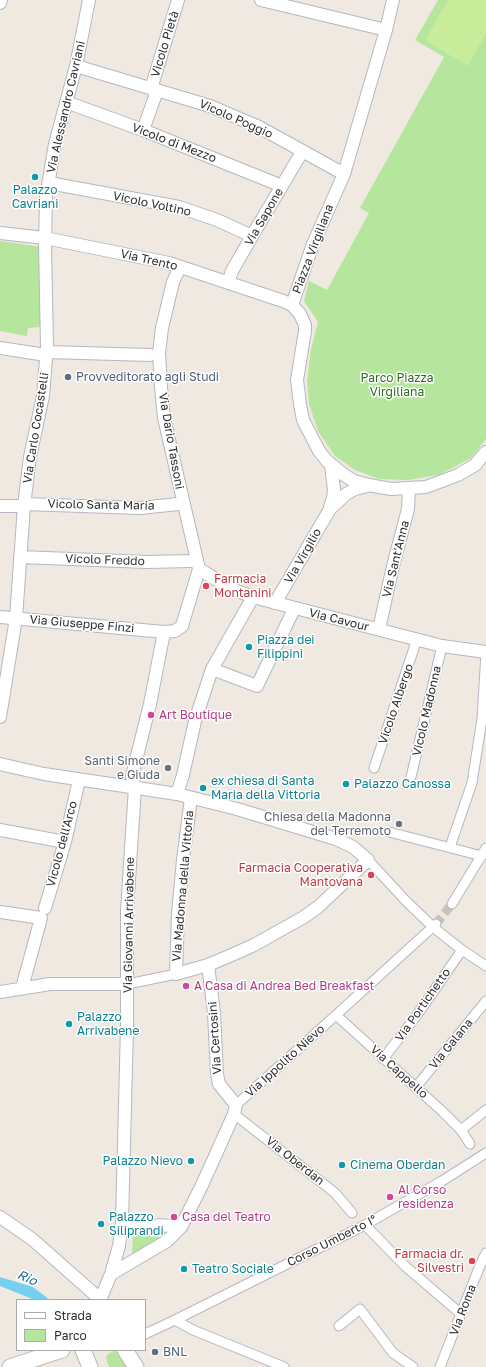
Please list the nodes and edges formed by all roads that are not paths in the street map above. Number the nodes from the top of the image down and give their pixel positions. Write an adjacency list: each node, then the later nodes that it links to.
1 (1, 0): 6 (street)
2 (89, 0): 8 (street, Via Alessandro Cavriani)
3 (178, 0): 9 (street, Vicolo Pietà)
4 (261, 0): 7 (street)
5 (393, 0): 7 (street, Piazza Virgiliana)
6 (0, 3)
7 (386, 30): 13 (street, Piazza Virgiliana)
8 (76, 66): 9 (street, Vicolo Poggio); 10 (street, Via Alessandro Cavriani)
9 (154, 90): 11 (street, Vicolo Pietà); 12 (street, Vicolo Poggio)
10 (66, 102): 11 (street, Vicolo di Mezzo); 14 (street, Via Alessandro Cavriani)
11 (143, 130): 15 (street, Vicolo di Mezzo)
12 (302, 152): 13 (street, Vicolo Poggio); 15 (street, Via Sapone)
13 (344, 174): 21 (street, Piazza Virgiliana)
14 (49, 184): 17 (street, Vicolo Voltino); 18 (street, Via Alessandro Cavriani)
15 (282, 186): 17 (street, Via Sapone)
16 (0, 234): 18 (street, Via Trento)
17 (252, 236): 20 (street, Via Sapone)
18 (45, 238): 19 (street, Via Trento); 23 (street, Via Carlo Cocastelli)
19 (180, 266): 20 (street, Via Trento); 24 (street, Via Dario Tassoni)
20 (228, 283): 21 (street, Via Trento)
21 (292, 305): 26 (street, Piazza Virgiliana)
22 (0, 348): 23 (street)
23 (46, 353): 24 (street); 30 (street, Via Carlo Cocastelli)
24 (155, 355): 29 (street, Via Dario Tassoni)
25 (486, 452): 28 (street, Piazza Virgiliana)
26 (331, 465): 27 (street, Piazza Virgiliana); 32 (street, Via Virgilio)
27 (369, 485): 28 (street, Piazza Virgiliana); 32 (street, Via Virgilio)
28 (409, 488): 40 (street, Via Sant'Anna)
29 (180, 503): 30 (street, Vicolo Santa Maria); 34 (street, Via Dario Tassoni)
30 (24, 505): 31 (street, Vicolo Santa Maria); 33 (street, Via Carlo Cocastelli)
31 (0, 506)
32 (330, 509): 36 (street, Via Virgilio)
33 (20, 557): 34 (street, Vicolo Freddo); 39 (street, Via Carlo Cocastelli)
34 (195, 563): 35 (street, Via Cavour); 41 (street)
35 (253, 597): 36 (street, Via Cavour); 45 (street)
36 (275, 603): 37 (street, Via Cavour)
37 (294, 608): 40 (street, Via Cavour); 45 (street)
38 (0, 617): 39 (street, Via Giuseppe Finzi)
39 (16, 618): 41 (street, Via Giuseppe Finzi); 46 (street, Via Carlo Cocastelli)
40 (379, 629): 42 (street, Via Cavour)
41 (164, 632): 51 (street, Via Giovanni Arrivabene)
42 (417, 639): 43 (street, Via Cavour); 48 (street, Vicolo Albergo)
43 (442, 646): 44 (street, Via Cavour); 49 (street, Vicolo Madonna)
44 (486, 652): 57 (street)
45 (212, 669): 52 (street)
46 (0, 717)
47 (0, 764): 50 (street)
48 (374, 768)
49 (411, 777)
50 (79, 780): 51 (street); 56 (street, Vicolo dell'Arco)
51 (134, 787): 52 (street); 68 (street, Via Giovanni Arrivabene)
52 (177, 794): 53 (street)
53 (191, 798): 59 (street); 67 (street, Via Madonna della Vittoria)
54 (0, 830): 56 (street)
55 (389, 832): 57 (street)
56 (65, 842): 62 (street, Vicolo dell'Arco)
57 (450, 847): 58 (street)
58 (484, 852): 60 (street)
59 (368, 860): 63 (street); 65 (street)
60 (452, 904)
61 (0, 912): 62 (street)
62 (43, 913): 69 (street, Vicolo dell'Arco)
63 (434, 925): 64 (street); 72 (street, Via Ippolito Nievo)
64 (462, 950): 66 (street); 73 (street, Via Portichetto)
65 (208, 965): 67 (street); 75 (street, Via Certosini)
66 (486, 966)
67 (176, 974): 68 (street)
68 (128, 984): 69 (street); 82 (street, Via Giovanni Arrivabene)
69 (22, 988): 70 (street)
70 (0, 992)
71 (486, 1001): 74 (street, Via Galana)
72 (336, 1015): 73 (street, Via Cappello); 75 (street, Via Ippolito Nievo)
73 (383, 1059): 74 (street, Via Cappello)
74 (416, 1087): 77 (street, Via Cappello)
75 (235, 1109): 80 (street, Via Oberdan); 85 (street, Via Ippolito Nievo)
76 (486, 1110): 77 (street)
77 (461, 1130): 78 (street, Via Cappello)
78 (470, 1144)
79 (486, 1153): 84 (street, Corso Umberto I°)
80 (352, 1213)
81 (0, 1217): 88 (street)
82 (122, 1222): 83 (street); 87 (street, Via Giovanni Arrivabene)
83 (159, 1225): 85 (street)
84 (365, 1225): 90 (street); 91 (street, Corso Umberto I°)
85 (181, 1227): 87 (street, Via Ippolito Nievo)
86 (486, 1253): 90 (street, Via Roma)
87 (111, 1274): 89 (street, Via Giovanni Arrivabene)
88 (100, 1299)
89 (101, 1299)
90 (461, 1314): 102 (street, Via Roma)
91 (175, 1320): 93 (street, Corso Umberto I°); 100 (street)
92 (339, 1326): 101 (street)
93 (148, 1333)
94 (59, 1351): 97 (street)
95 (83, 1351): 98 (street)
96 (126, 1351): 99 (street)
97 (10, 1367)
98 (90, 1367)
99 (136, 1367)
100 (284, 1367)
101 (413, 1367)
102 (440, 1367)

